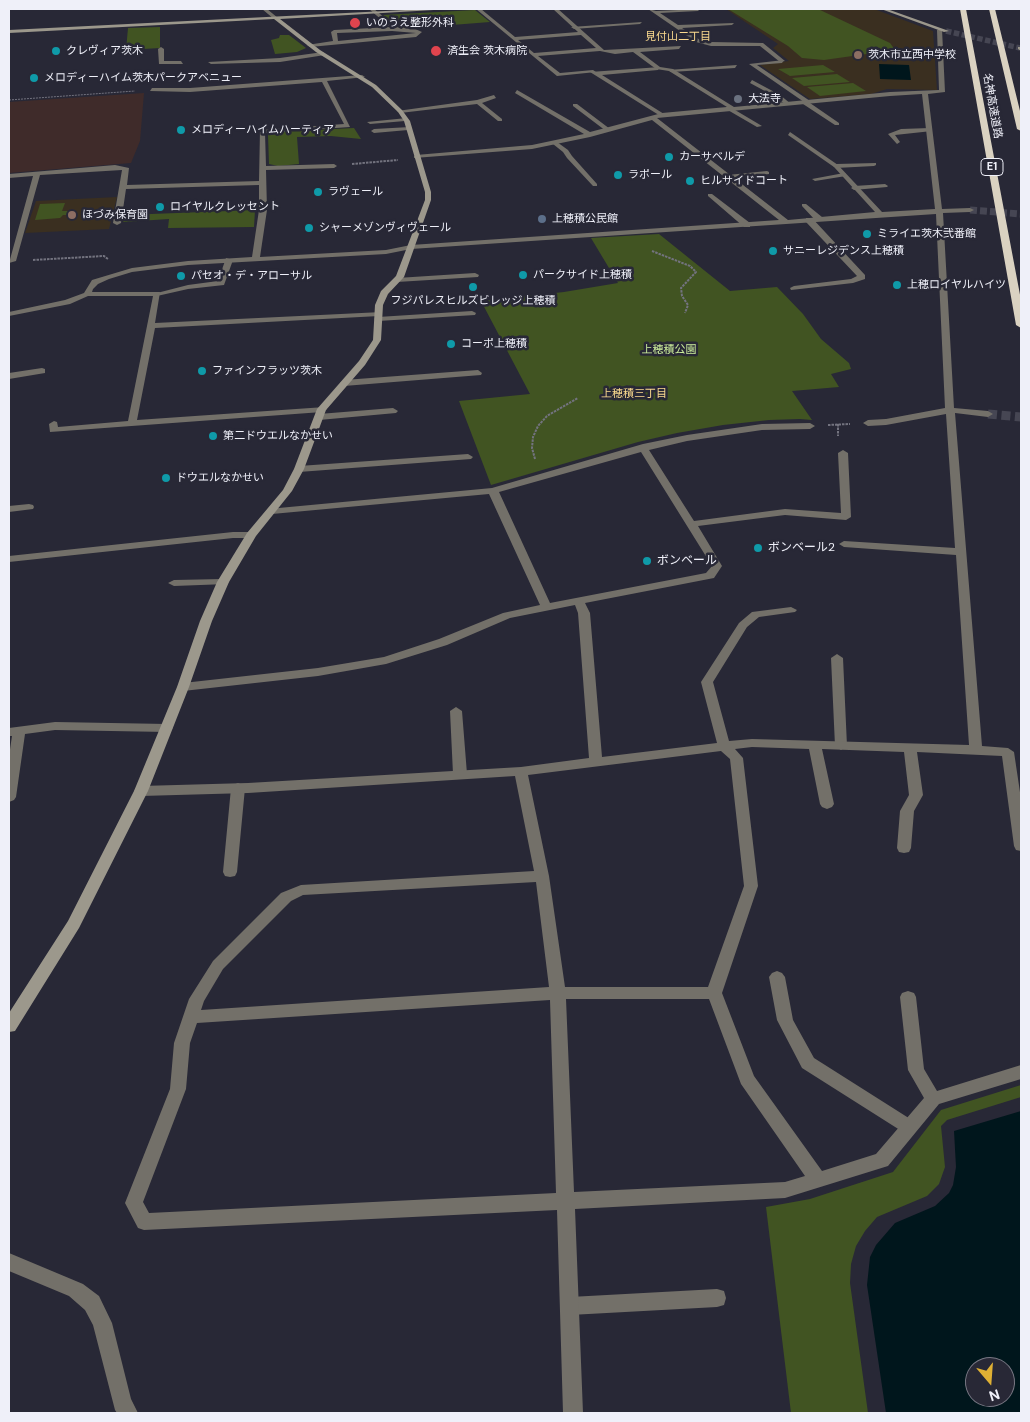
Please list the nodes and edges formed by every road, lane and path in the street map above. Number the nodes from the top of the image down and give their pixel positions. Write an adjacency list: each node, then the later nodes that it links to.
1 (264, 9): 12 (street)
2 (423, 9): 3 (street); 11 (street)
3 (449, 9)
4 (478, 9): 20 (street)
5 (555, 9): 16 (street)
6 (883, 9): 40 (street)
7 (963, 9): 106 (highway, 名神高速道路 / E1)
8 (992, 9): 55 (highway, 名神高速道路)
9 (653, 10): 10 (street); 17 (street)
10 (698, 10)
11 (373, 11): 12 (street); 15 (street)
12 (276, 18): 18 (street); 25 (street)
13 (640, 23): 16 (street)
14 (732, 24): 17 (street)
15 (393, 27)
16 (574, 27): 19 (street)
17 (676, 27): 44 (street)
18 (9, 30)
19 (581, 33): 20 (street); 24 (street)
20 (514, 38): 27 (street)
21 (336, 42): 21 (street); 25 (street)
22 (679, 47): 26 (street)
23 (161, 49): 30 (street)
24 (601, 49): 26 (street); 27 (street)
25 (317, 50): 28 (street); 29 (street); 35 (street)
26 (634, 50): 32 (street)
27 (532, 55): 34 (street)
28 (218, 57)
29 (211, 62)
30 (181, 63)
31 (735, 66): 33 (street)
32 (658, 68): 33 (street); 34 (street)
33 (671, 70): 47 (street)
34 (595, 73): 48 (street)
35 (362, 77): 36 (street); 50 (street)
36 (324, 80): 38 (street); 67 (street)
37 (752, 82): 45 (street)
38 (152, 90): 42 (path)
39 (517, 92): 60 (street)
40 (925, 93): 44 (street); 57 (street)
41 (494, 98): 43 (street)
42 (9, 100)
43 (478, 102): 50 (street); 51 (street)
44 (806, 102): 45 (street); 53 (street)
45 (788, 104): 47 (street)
46 (574, 105): 56 (street)
47 (729, 108): 48 (street); 54 (street)
48 (662, 115): 49 (street)
49 (652, 117): 56 (street); 72 (street)
50 (405, 119): 52 (street); 58 (street); 63 (street)
51 (500, 120)
52 (370, 122)
53 (837, 124)
54 (759, 126)
55 (1021, 129)
56 (608, 130): 60 (street)
57 (930, 130): 61 (street); 81 (street)
58 (374, 131)
59 (790, 134): 66 (street)
60 (590, 135): 62 (street)
61 (897, 142)
62 (555, 143): 63 (street); 75 (street)
63 (416, 157): 65 (path); 91 (street)
64 (874, 164): 66 (street)
65 (334, 166): 67 (street)
66 (836, 166): 71 (street)
67 (264, 168): 74 (street)
68 (37, 174): 70 (street); 77 (street); 90 (street)
69 (767, 174): 72 (street)
70 (9, 176)
71 (844, 176): 73 (street); 78 (street)
72 (728, 177): 86 (street)
73 (815, 179)
74 (263, 183): 77 (street); 93 (street)
75 (595, 185)
76 (885, 186): 78 (street)
77 (124, 187): 87 (street)
78 (854, 188): 83 (street)
79 (710, 196): 88 (street)
80 (804, 205): 85 (street)
81 (939, 210): 82 (street); 83 (street); 113 (street)
82 (970, 210)
83 (880, 214): 85 (street)
84 (809, 220): 85 (street); 86 (street); 99 (street)
85 (819, 220)
86 (786, 222): 88 (street)
87 (117, 223)
88 (747, 225): 91 (street)
89 (9, 235): 90 (street)
90 (18, 235): 95 (street)
91 (411, 248): 93 (street); 98 (street)
92 (650, 250): 103 (path)
93 (256, 259): 94 (street)
94 (229, 260): 97 (street); 101 (street)
95 (10, 261): 97 (path)
96 (475, 275): 98 (street)
97 (106, 277): 100 (street)
98 (397, 280): 105 (street)
99 (794, 288)
100 (87, 294): 101 (street); 104 (street)
101 (157, 294): 107 (street)
102 (472, 313): 105 (street)
103 (685, 313)
104 (9, 314)
105 (379, 316): 107 (street); 111 (street)
106 (1021, 324)
107 (151, 326): 117 (street)
108 (42, 371): 110 (street)
109 (478, 373): 111 (street)
110 (9, 376)
111 (344, 383): 115 (street)
112 (578, 398): 125 (path)
113 (950, 410): 116 (street); 118 (street); 133 (street)
114 (393, 411): 115 (street)
115 (321, 413): 117 (street); 124 (street)
116 (988, 414)
117 (132, 423): 119 (street)
118 (868, 423): 120 (path)
119 (54, 424)
120 (810, 426): 121 (street)
121 (643, 448): 125 (street); 130 (street)
122 (843, 454): 130 (street)
123 (468, 457): 124 (street)
124 (299, 469): 129 (street)
125 (542, 476): 126 (street)
126 (493, 492): 129 (street); 138 (street)
127 (29, 507): 128 (street)
128 (9, 509)
129 (272, 511): 131 (street)
130 (692, 524): 137 (street)
131 (251, 535): 134 (street); 135 (street)
132 (844, 544): 133 (street)
133 (961, 552): 149 (street)
134 (9, 559)
135 (223, 582): 136 (street); 141 (street)
136 (174, 583)
137 (578, 601): 138 (street); 150 (street)
138 (546, 606): 141 (street)
139 (791, 610): 146 (street)
140 (837, 658): 147 (street)
141 (183, 687): 143 (street)
142 (456, 711): 152 (street)
143 (168, 728): 144 (street); 154 (street)
144 (14, 731): 155 (street)
145 (815, 745): 146 (street); 147 (street); 156 (street)
146 (724, 746): 150 (street); 163 (street)
147 (841, 746): 148 (street)
148 (910, 748): 149 (street); 158 (street)
149 (976, 750): 157 (street)
150 (596, 762): 151 (street)
151 (521, 771): 152 (street); 160 (street)
152 (460, 774): 153 (street)
153 (238, 788): 154 (street); 159 (street)
154 (141, 791): 166 (street)
155 (9, 798)
156 (827, 804)
157 (1021, 846)
158 (904, 848)
159 (230, 872)
160 (542, 876): 162 (street); 165 (street)
161 (778, 977): 169 (street)
162 (558, 993): 163 (street); 165 (street); 171 (street)
163 (714, 993): 170 (street)
164 (908, 997): 168 (street)
165 (190, 1017): 171 (street)
166 (9, 1026)
167 (1021, 1072): 168 (street)
168 (933, 1099): 169 (street)
169 (909, 1127): 170 (street)
170 (818, 1180): 171 (street)
171 (567, 1200): 174 (street)
172 (9, 1262): 175 (street)
173 (717, 1298): 174 (street)
174 (570, 1306): 176 (street)
175 (128, 1413)
176 (573, 1413)

